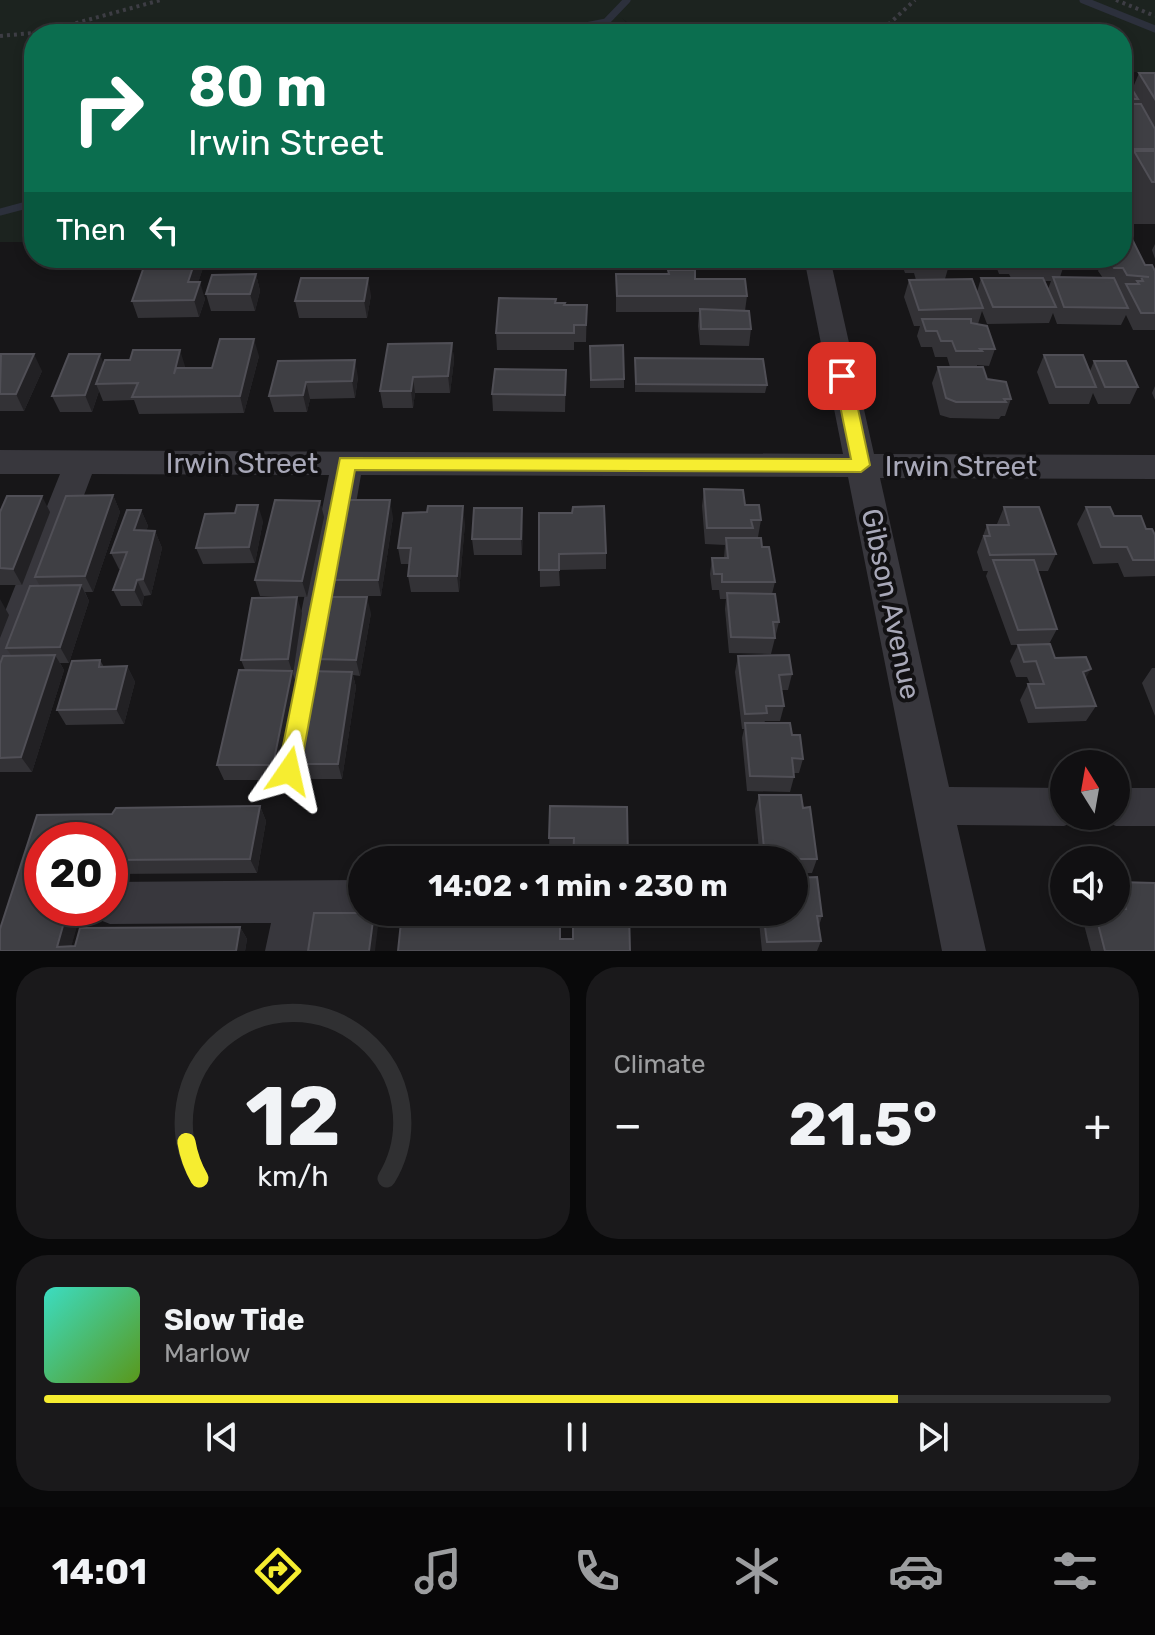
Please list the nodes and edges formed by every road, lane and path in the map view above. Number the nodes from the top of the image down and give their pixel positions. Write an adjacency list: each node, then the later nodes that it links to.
1 (161, 0): 5 (path)
2 (915, 0): 6 (path)
3 (1116, 0): 4 (path)
4 (1155, 16)
5 (72, 24)
6 (889, 24)
7 (24, 34): 8 (path)
8 (0, 36)
9 (819, 268): 13 (street, Gibson Avenue)
10 (0, 462): 11 (street, Irwin Street)
11 (81, 462): 12 (street, Irwin Street); 15 (street)
12 (347, 463): 13 (street, Irwin Street); 16 (street)
13 (861, 465): 14 (street, Irwin Street); 17 (street, Gibson Avenue)
14 (1155, 467)
15 (0, 670)
16 (289, 771)
17 (933, 806): 18 (street); 25 (street, Gibson Avenue)
18 (1050, 807)
19 (1130, 807): 20 (street)
20 (1155, 807)
21 (348, 901): 22 (street)
22 (296, 902): 23 (street); 24 (street)
23 (128, 903)
24 (287, 951)
25 (964, 951)

